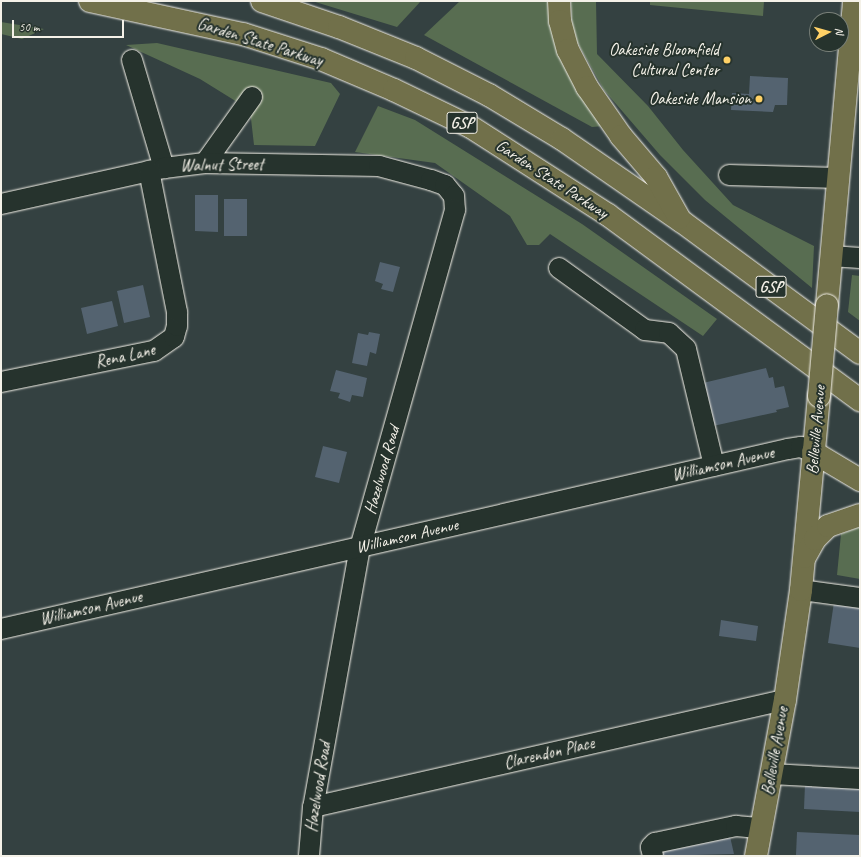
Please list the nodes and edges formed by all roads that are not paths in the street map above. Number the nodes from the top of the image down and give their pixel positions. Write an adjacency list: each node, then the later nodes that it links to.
1 (90, 1): 19 (main road, Garden State Parkway / GSP)
2 (262, 1): 13 (main road, GSP)
3 (559, 1): 13 (main road)
4 (856, 7): 10 (main road, Belleville Avenue)
5 (132, 60): 8 (street, Rena Lane)
6 (252, 97): 7 (street)
7 (205, 163): 8 (street, Walnut Street); 11 (street, Walnut Street)
8 (156, 170): 12 (street, Walnut Street); 18 (street, Rena Lane)
9 (729, 175): 10 (street)
10 (838, 178): 14 (main road, Belleville Avenue)
11 (445, 185): 24 (street, Hazelwood Road)
12 (1, 204)
13 (681, 221): 17 (main road, GSP)
14 (831, 256): 15 (street); 20 (main road, Belleville Avenue, bridge)
15 (860, 258)
16 (559, 268): 21 (street)
17 (860, 353)
18 (1, 382)
19 (860, 400)
20 (813, 452): 21 (street, Williamson Avenue); 22 (main road); 25 (main road, Belleville Avenue)
21 (714, 466): 24 (street, Williamson Avenue)
22 (860, 480)
23 (860, 515): 25 (main road)
24 (360, 547): 28 (street, Williamson Avenue); 32 (street, Hazelwood Road)
25 (805, 557): 26 (main road, Belleville Avenue)
26 (801, 590): 27 (street); 29 (main road, Belleville Avenue)
27 (860, 598)
28 (1, 629)
29 (784, 700): 30 (main road, Belleville Avenue); 32 (street, Clarendon Place)
30 (771, 774): 31 (street); 33 (main road, Belleville Avenue)
31 (860, 779)
32 (313, 807): 34 (street, Hazelwood Road)
33 (761, 828): 35 (street); 36 (main road, Belleville Avenue)
34 (309, 856)
35 (653, 856)
36 (756, 856)

